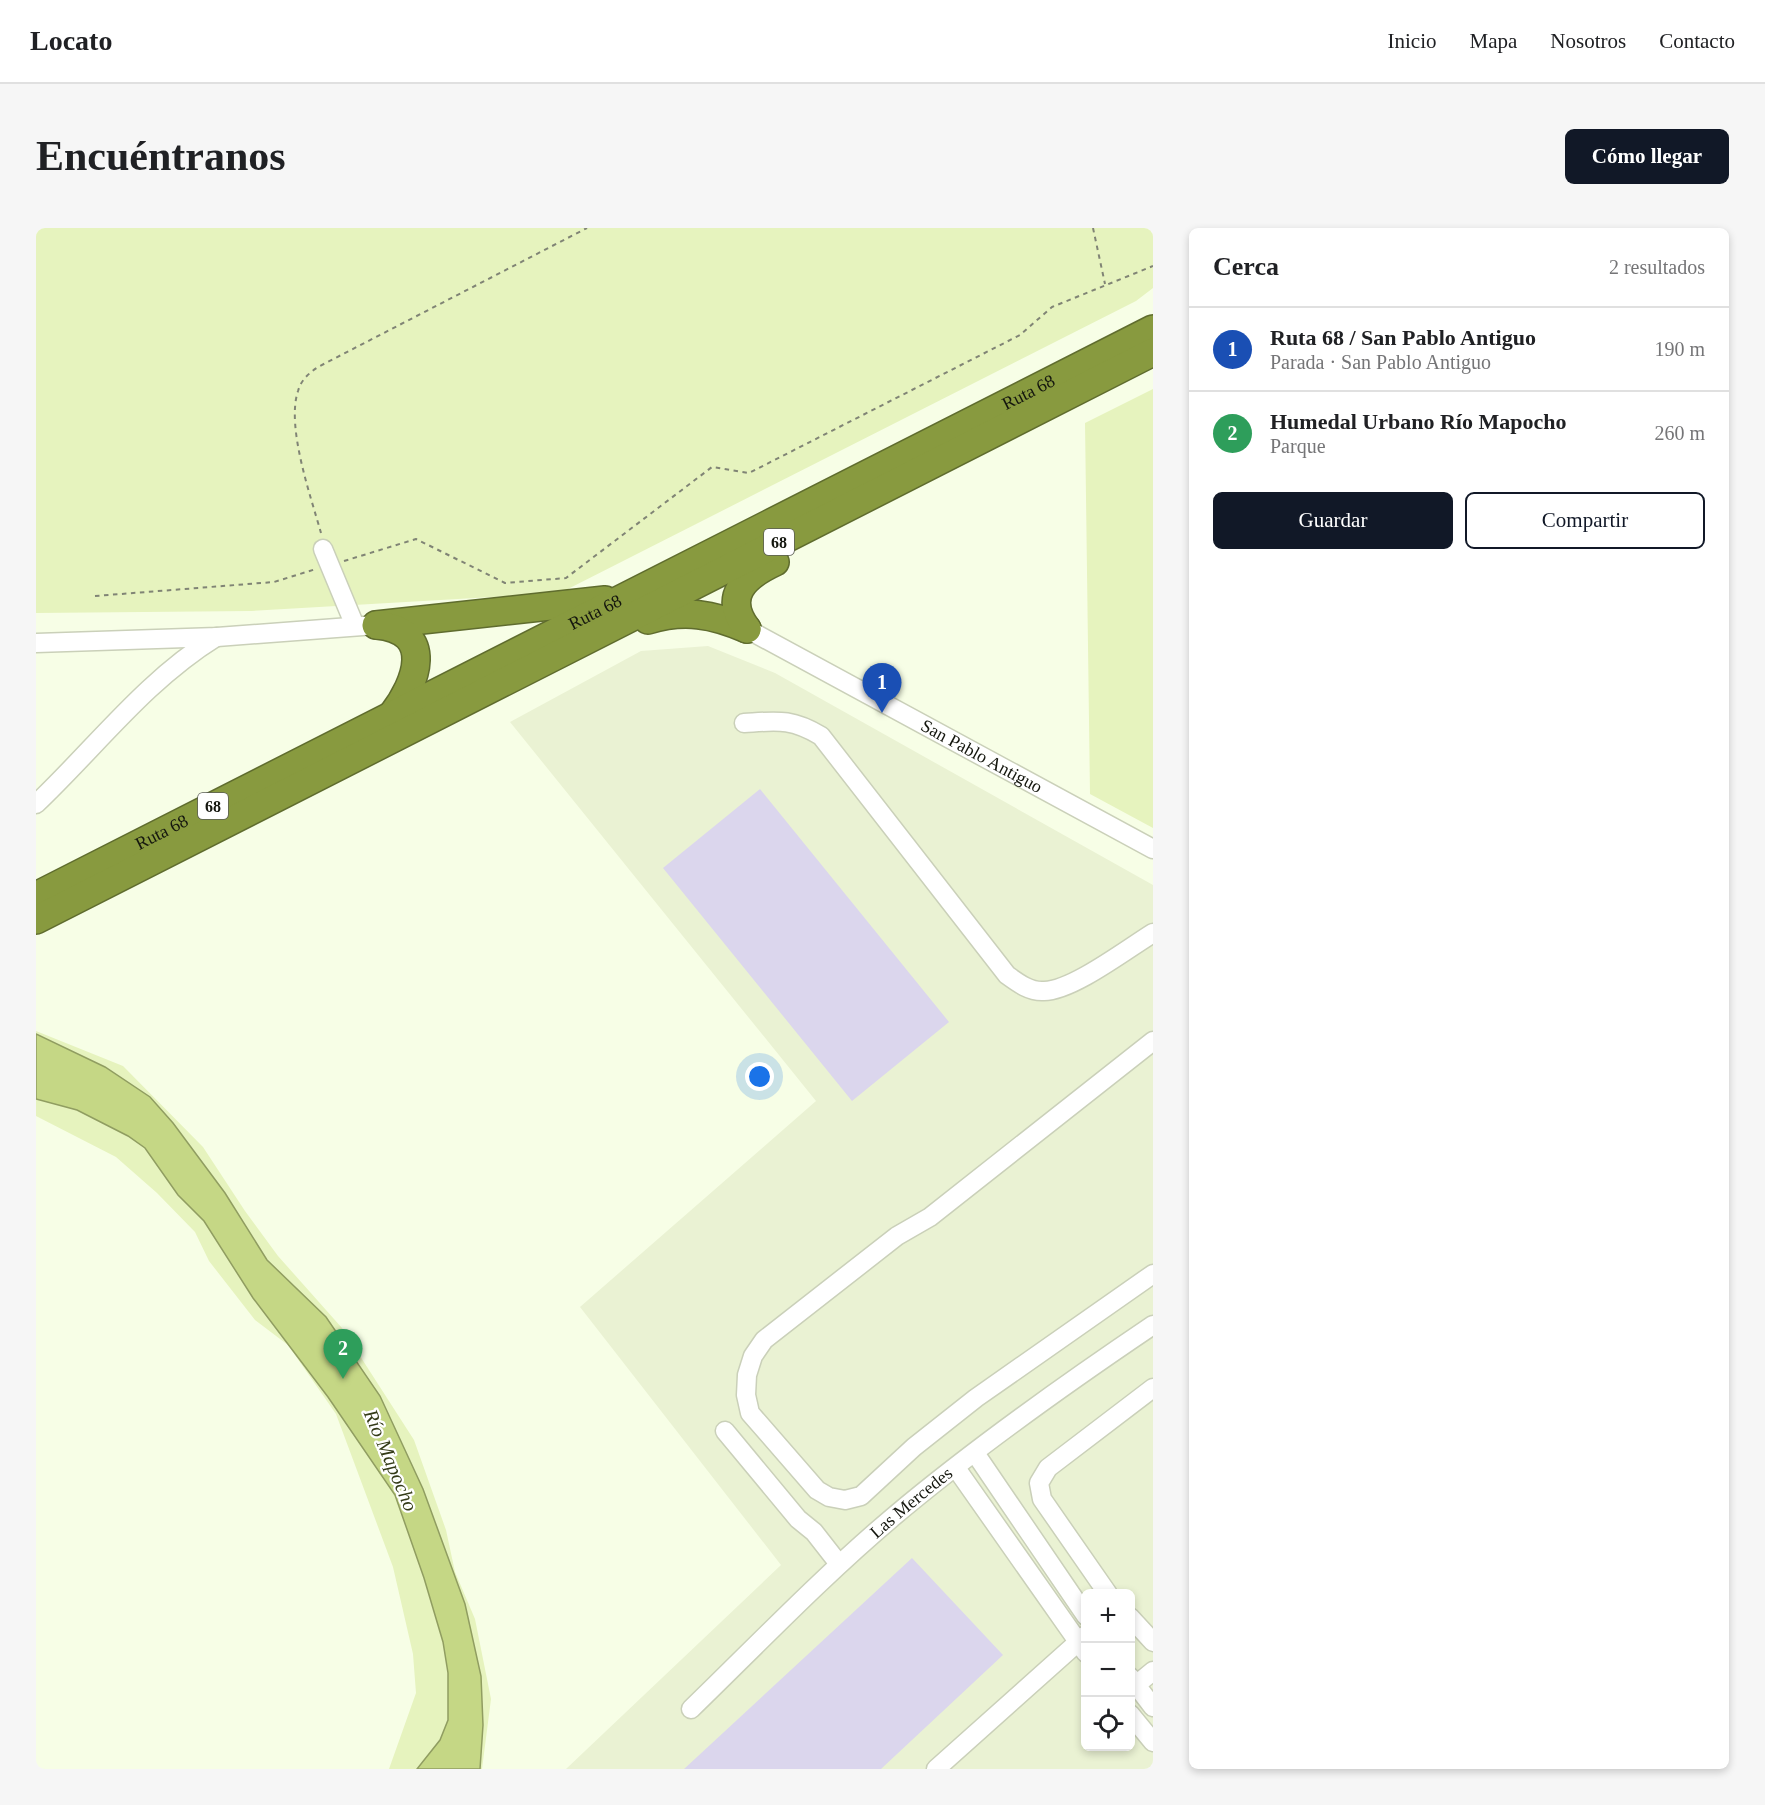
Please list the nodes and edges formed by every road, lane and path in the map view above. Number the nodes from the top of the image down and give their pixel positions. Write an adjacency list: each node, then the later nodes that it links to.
1 (587, 228): 9 (path)
2 (1093, 228): 4 (path)
3 (1153, 266): 4 (path)
4 (1105, 285): 9 (path)
5 (1153, 310): 8 (highway)
6 (1153, 329): 8 (highway, Ruta 68 / 68)
7 (1153, 352): 8 (highway, Ruta 68 / 68)
8 (951, 442): 11 (highway, Ruta 68 / 68); 13 (highway); 14 (highway, Ruta 68 / 68)
9 (325, 550): 10 (path); 12 (street)
10 (95, 597)
11 (621, 598): 12 (highway); 17 (highway, Ruta 68 / 68)
12 (366, 625): 15 (street); 17 (highway)
13 (747, 629): 14 (highway); 20 (street, San Pablo Antiguo)
14 (601, 633): 22 (highway, Ruta 68 / 68)
15 (217, 636): 16 (street); 19 (street)
16 (36, 643)
17 (391, 716): 21 (highway, Ruta 68 / 68)
18 (744, 723): 23 (street)
19 (36, 804)
20 (1153, 849)
21 (36, 896)
22 (36, 920)
23 (1153, 933)
24 (1153, 1041): 25 (street)
25 (1153, 1274)
26 (1153, 1325): 29 (street, Las Mercedes)
27 (1153, 1388): 32 (street)
28 (725, 1431): 31 (street)
29 (975, 1453): 30 (street, Las Mercedes); 33 (street)
30 (956, 1468): 31 (street, Las Mercedes); 35 (street)
31 (839, 1564): 42 (street, Las Mercedes)
32 (1105, 1589)
33 (1081, 1609)
34 (1135, 1622): 36 (street)
35 (1081, 1640)
36 (1153, 1642)
37 (1081, 1645): 45 (street)
38 (1153, 1671): 39 (street)
39 (1135, 1680)
40 (1135, 1684): 41 (street)
41 (1153, 1707)
42 (691, 1709)
43 (1135, 1719): 44 (street)
44 (1153, 1742)
45 (936, 1769)

